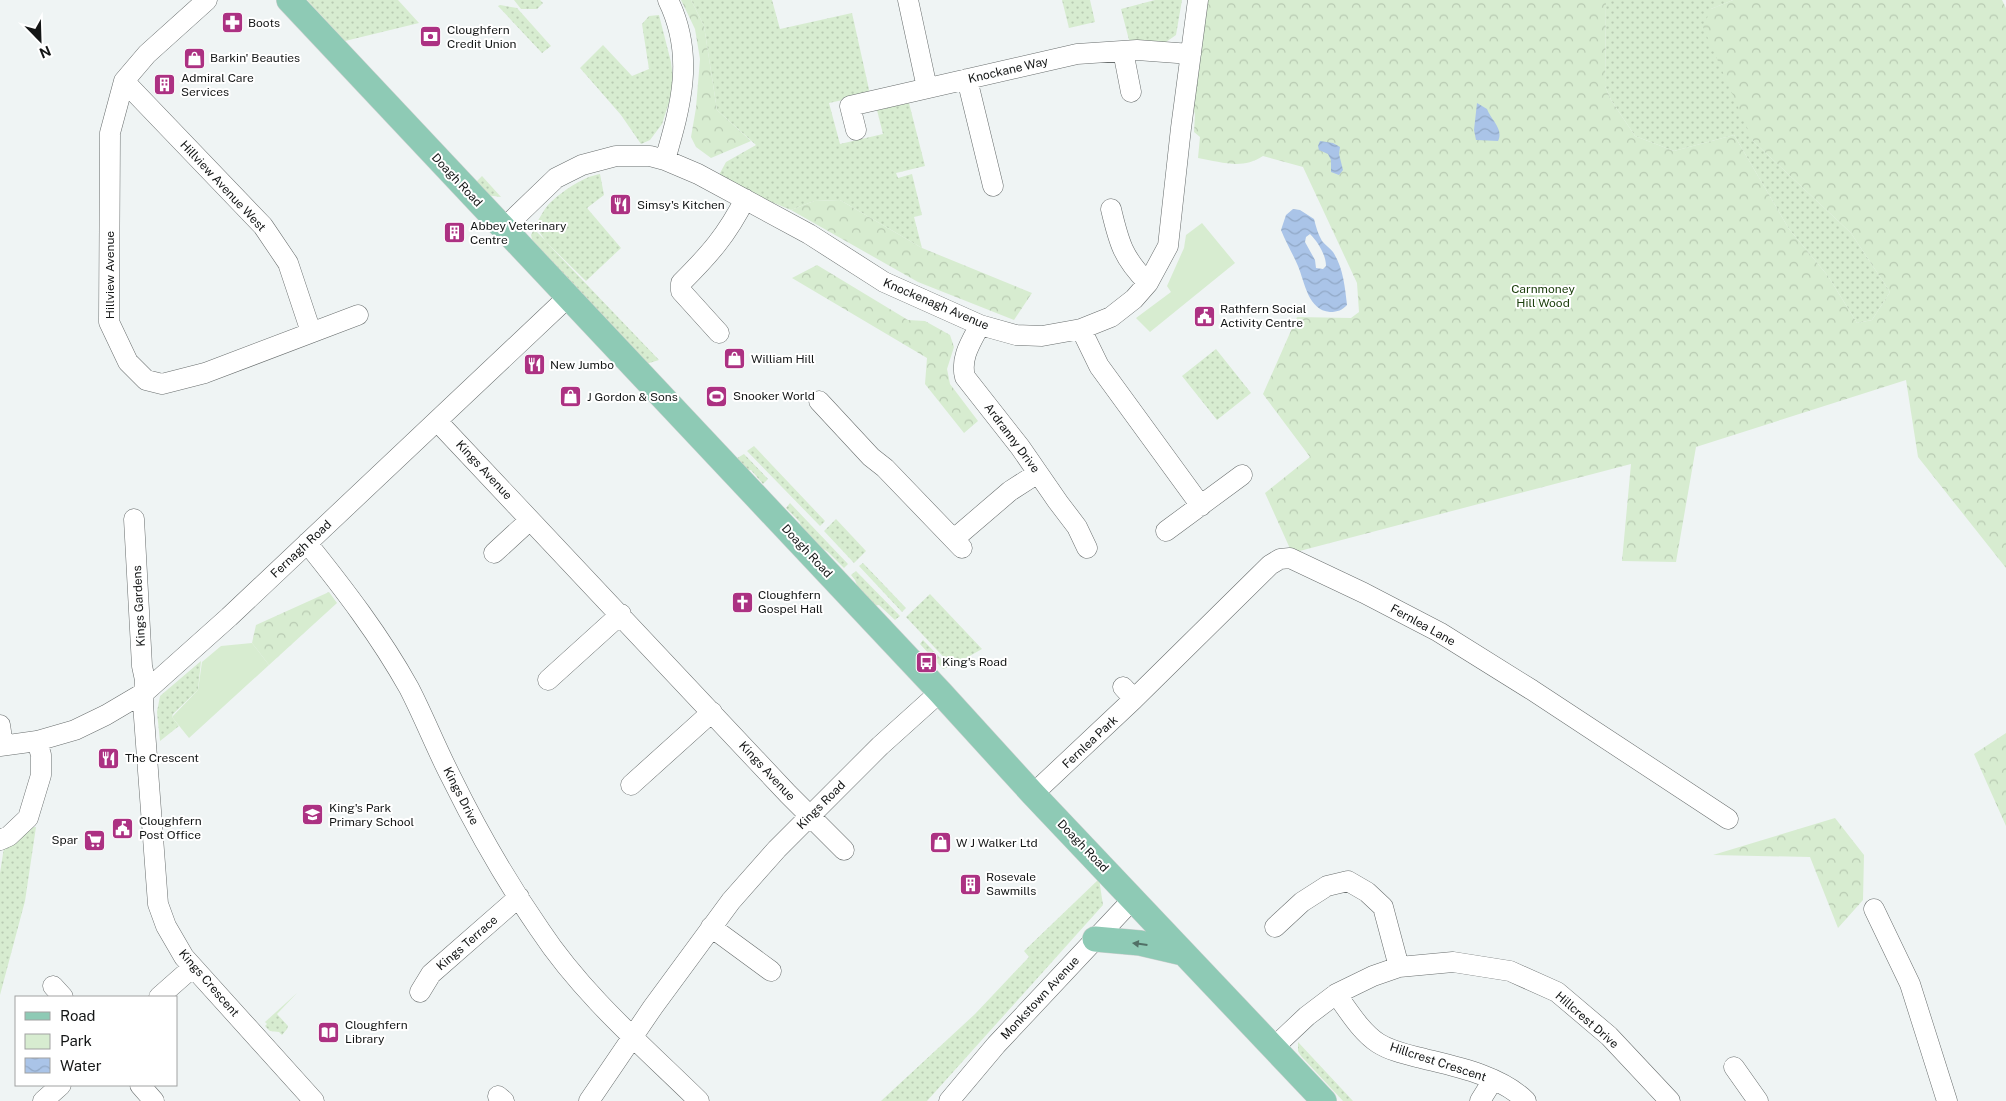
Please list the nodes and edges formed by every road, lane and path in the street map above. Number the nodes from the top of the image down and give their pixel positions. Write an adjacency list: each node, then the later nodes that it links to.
1 (207, 0): 9 (street, Hillview Avenue)
2 (289, 0): 17 (main road, Doagh Road)
3 (668, 0): 13 (street)
4 (908, 0): 10 (street)
5 (1198, 0): 7 (street, Knockenagh Avenue)
6 (1123, 50): 7 (street, Knockane Way); 8 (street, Knockane Way); 11 (street)
7 (1192, 54): 18 (street, Knockenagh Avenue)
8 (967, 79): 10 (street, Knockane Way); 14 (street)
9 (124, 81): 23 (street, Hillview Avenue West); 23 (street, Hillview Avenue)
10 (927, 88): 12 (street, Knockane Way)
11 (1130, 92)
12 (856, 130)
13 (665, 160): 15 (street, Knockenagh Avenue); 17 (street, Knockenagh Avenue)
14 (993, 186)
15 (745, 199): 21 (street, Knockenagh Avenue); 24 (street)
16 (1111, 209): 18 (street)
17 (503, 229): 19 (main road, Doagh Road)
18 (1148, 283): 22 (street, Knockenagh Avenue)
19 (568, 297): 26 (street, Fernagh Road); 39 (main road, Doagh Road)
20 (358, 315): 23 (street, Hillview Avenue)
21 (980, 325): 22 (street, Knockenagh Avenue); 27 (street, Ardranny Drive)
22 (1081, 329): 29 (street)
23 (311, 332)
24 (718, 333)
25 (819, 401): 27 (street)
26 (437, 421): 31 (street, Kings Avenue); 33 (street, Fernagh Road)
27 (1038, 473): 34 (street, Ardranny Drive)
28 (1242, 476): 29 (street)
29 (1201, 506): 32 (street)
30 (134, 519): 38 (street, Kings Gardens)
31 (530, 520): 35 (street); 36 (street, Kings Avenue)
32 (1166, 531)
33 (307, 543): 38 (street, Fernagh Road); 51 (street, Kings Drive)
34 (1087, 548)
35 (494, 553)
36 (620, 614): 37 (street); 41 (street, Kings Avenue)
37 (548, 680)
38 (145, 692): 43 (street, Fernagh Road); 58 (street, Kings Crescent)
39 (940, 692): 46 (main road, Doagh Road); 47 (street, Kings Road)
40 (1128, 693): 46 (street, Fernlea Park); 48 (street, Fernlea Lane)
41 (712, 712): 45 (street); 47 (street, Kings Avenue)
42 (0, 726): 44 (street)
43 (37, 741): 44 (street, Fernagh Road); 49 (street)
44 (2, 746)
45 (632, 785)
46 (1033, 794): 52 (main road, Doagh Road)
47 (810, 816): 50 (street, Kings Avenue); 54 (street, Kings Road)
48 (1728, 820)
49 (0, 840)
50 (844, 850)
51 (519, 897): 61 (street, Kings Terrace); 64 (street, Kings Drive)
52 (1133, 899): 56 (street, Monkstown Avenue); 57 (main road, Doagh Road)
53 (1874, 909): 81 (street)
54 (712, 927): 60 (street); 64 (street, Kings Road)
55 (1274, 927): 59 (street)
56 (1095, 939): 57 (main road, one-way to 56); 75 (street, Monkstown Avenue)
57 (1183, 953): 65 (main road, Doagh Road)
58 (193, 967): 63 (street); 72 (street, Kings Crescent)
59 (1399, 967): 62 (street, Hillcrest Drive); 79 (street, Hillcrest Drive)
60 (771, 971)
61 (420, 992)
62 (1336, 994): 65 (street, Hillcrest Drive); 67 (street, Hillcrest Crescent)
63 (159, 996)
64 (633, 1038): 73 (street, Kings Road); 74 (street)
65 (1273, 1048): 76 (main road, Doagh Road)
66 (1734, 1067): 80 (street)
67 (1493, 1080): 77 (street); 78 (street, Hillcrest Crescent)
68 (60, 1086): 70 (street)
69 (141, 1086): 71 (street)
70 (43, 1101)
71 (154, 1101)
72 (314, 1101)
73 (589, 1101)
74 (699, 1101)
75 (949, 1101)
76 (1324, 1101)
77 (1480, 1101)
78 (1526, 1101)
79 (1670, 1101)
80 (1758, 1101)
81 (1948, 1101)

